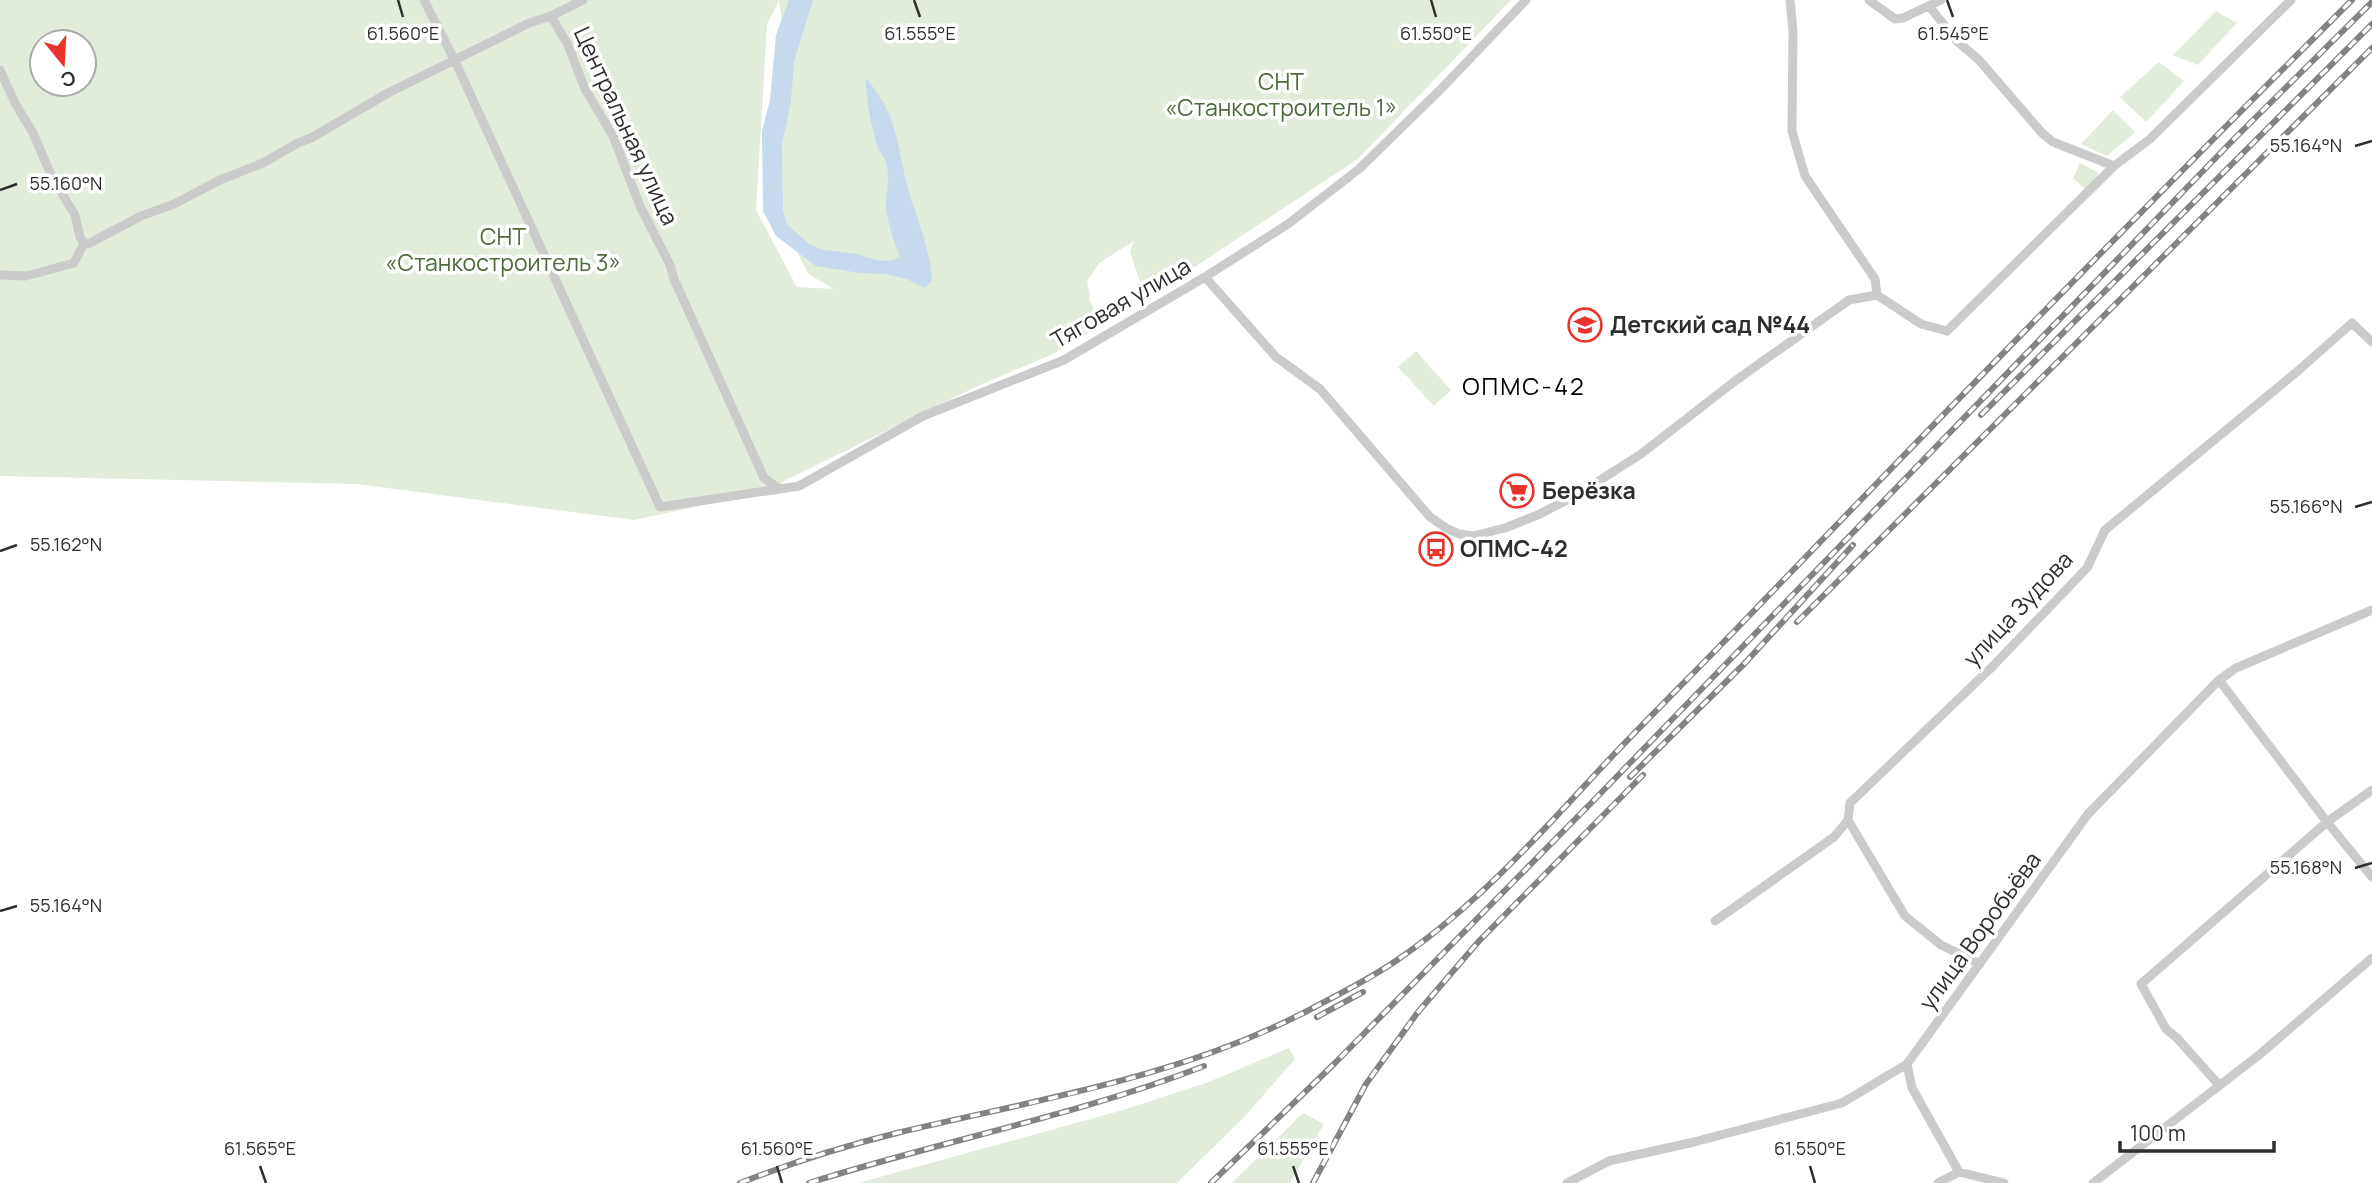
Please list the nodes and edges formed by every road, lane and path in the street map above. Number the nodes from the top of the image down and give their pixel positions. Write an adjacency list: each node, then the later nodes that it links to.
1 (424, 0): 10 (street)
2 (583, 0): 9 (street)
3 (1526, 0): 15 (street, Тяговая улица)
4 (1790, 0): 16 (street)
5 (1869, 0): 8 (street)
6 (1941, 0): 8 (street)
7 (2291, 0): 12 (street)
8 (1929, 6): 12 (street)
9 (551, 16): 10 (street, Центральная улица); 18 (street, Центральная улица)
10 (455, 61): 13 (street, Центральная улица); 18 (street, Тяговая улица)
11 (0, 70): 13 (street)
12 (2114, 166): 16 (street)
13 (86, 243): 14 (street, Центральная улица)
14 (0, 275)
15 (1205, 277): 16 (street); 18 (street, Тяговая улица)
16 (1877, 295)
17 (2372, 342): 22 (street, улица Зудова)
18 (779, 489)
19 (2372, 610): 20 (street, улица Воробьёва)
20 (2219, 680): 23 (street); 27 (street, улица Воробьёва)
21 (2372, 790): 23 (street)
22 (1848, 820): 25 (street, улица Зудова); 27 (street)
23 (2327, 822): 24 (street); 29 (street)
24 (2372, 877)
25 (1715, 921)
26 (2372, 958): 29 (street)
27 (1980, 964): 28 (street, улица Воробьёва)
28 (1907, 1064): 30 (street); 31 (street, улица Воробьёва)
29 (2219, 1085): 34 (street)
30 (1959, 1172): 32 (street); 33 (street)
31 (1567, 1183)
32 (1938, 1183)
33 (2004, 1183)
34 (2093, 1183)

